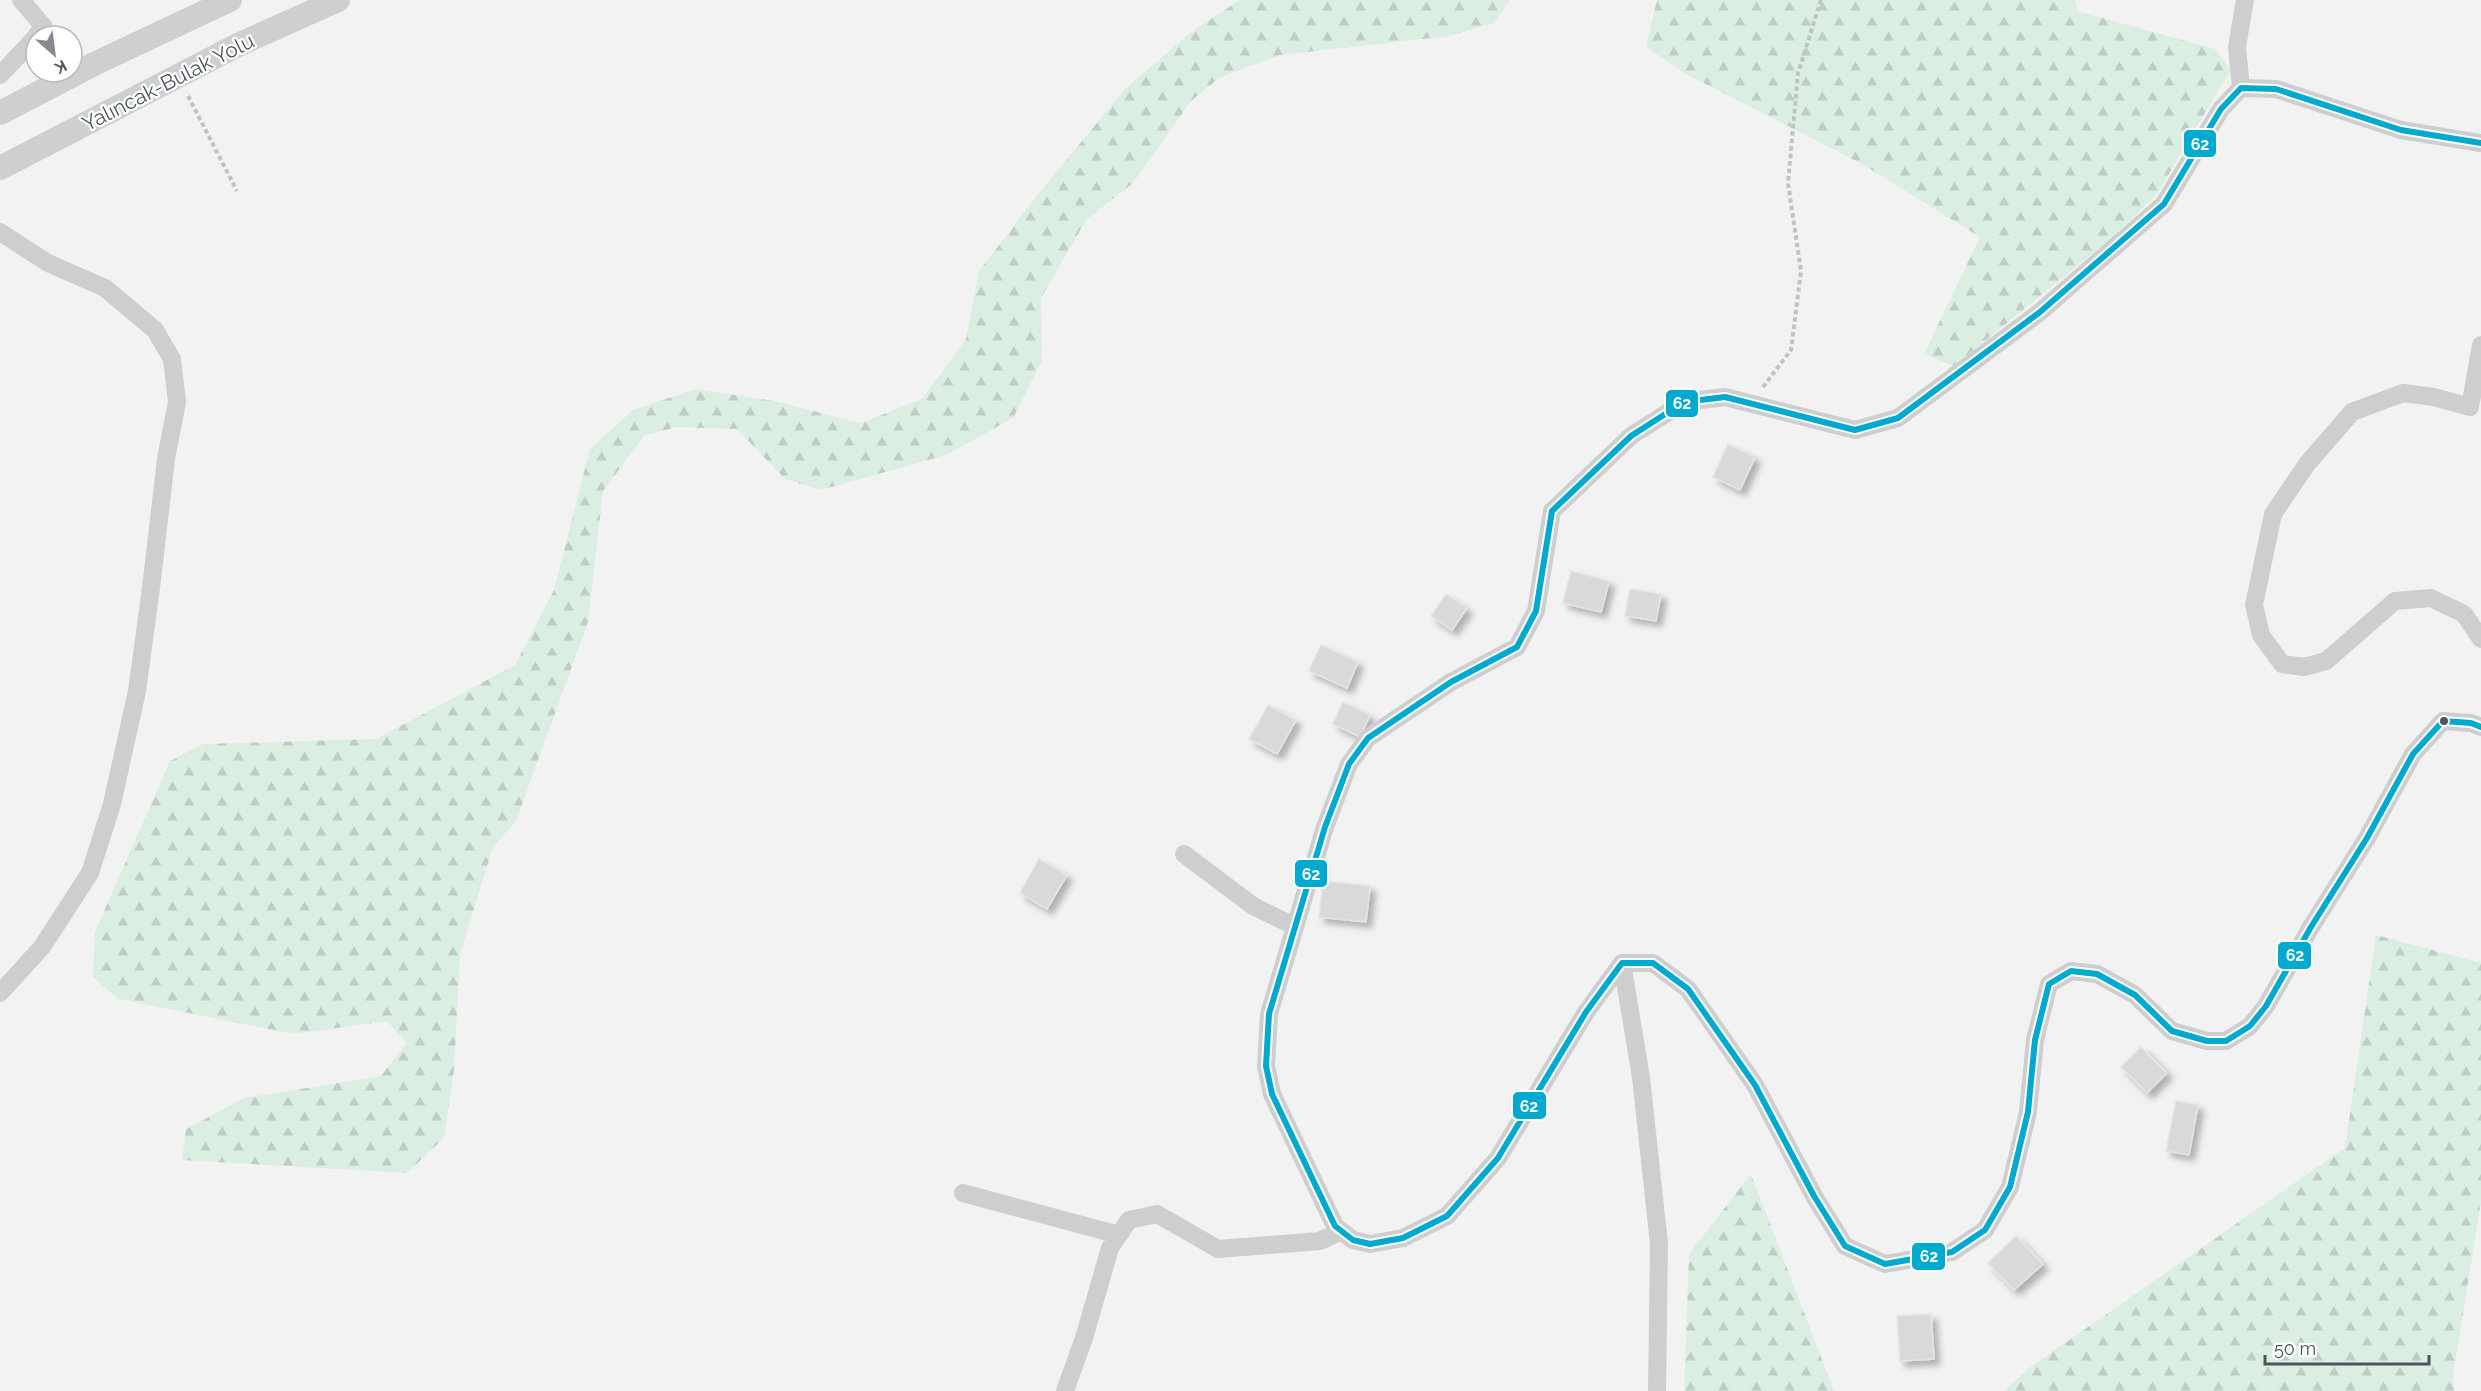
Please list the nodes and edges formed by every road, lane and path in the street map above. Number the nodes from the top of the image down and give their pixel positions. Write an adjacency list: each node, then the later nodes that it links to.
1 (21, 0): 6 (street)
2 (230, 0): 11 (main road)
3 (338, 0): 9 (main road, Yalıncak-Bulak Yolu)
4 (1821, 0): 17 (path)
5 (2245, 0): 10 (street)
6 (41, 24)
7 (24, 49): 8 (street)
8 (0, 75)
9 (178, 76): 13 (main road, Yalıncak-Bulak Yolu); 14 (path)
10 (2241, 88): 12 (street); 17 (street)
11 (0, 113)
12 (2481, 142)
13 (0, 168)
14 (237, 191)
15 (0, 232): 23 (street)
16 (2481, 345): 18 (street)
17 (1750, 405): 21 (street)
18 (2481, 639)
19 (2481, 727): 22 (street)
20 (1184, 854): 21 (street)
21 (1294, 926): 25 (street)
22 (1622, 963): 25 (street); 28 (street)
23 (0, 993)
24 (963, 1193): 26 (street)
25 (1341, 1231): 26 (street)
26 (1119, 1235): 27 (street)
27 (1065, 1391)
28 (1657, 1391)

